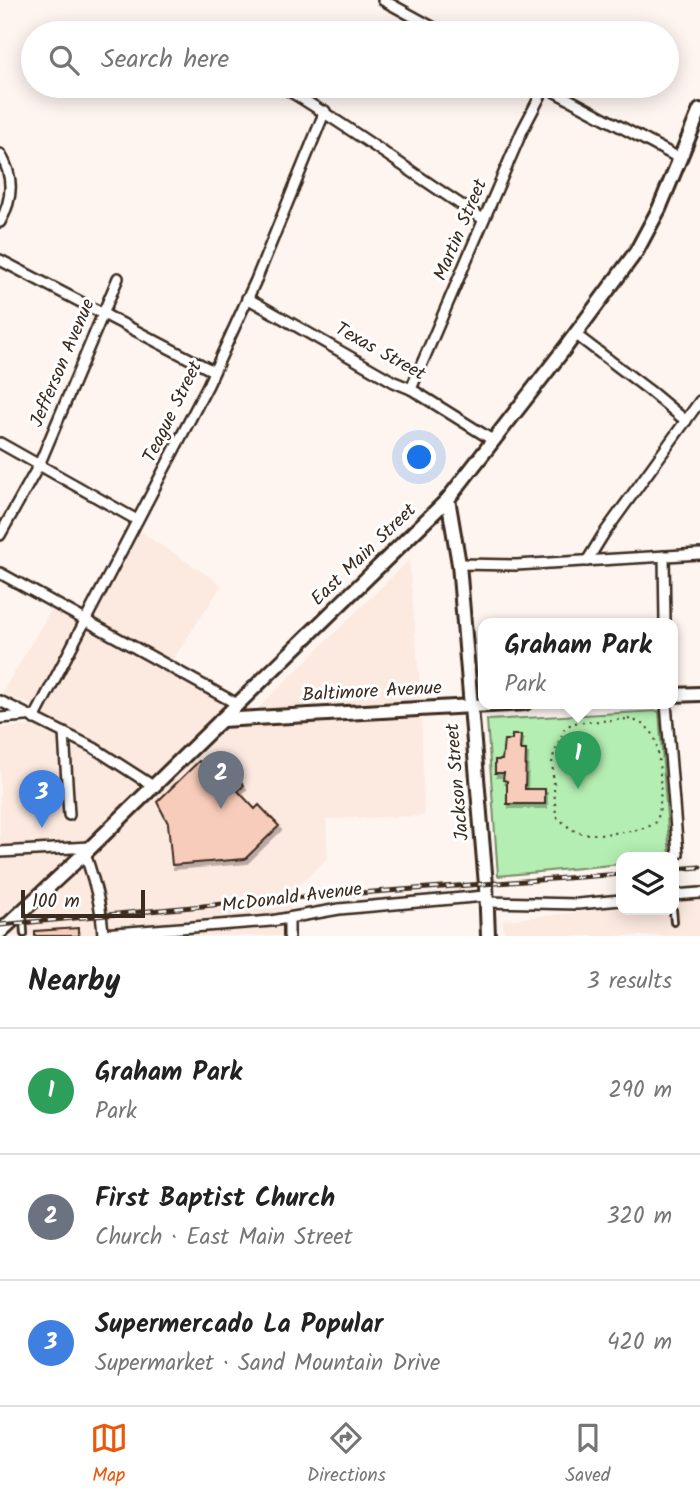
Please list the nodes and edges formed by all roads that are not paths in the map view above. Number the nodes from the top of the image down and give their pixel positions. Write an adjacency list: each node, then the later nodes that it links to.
1 (383, 0): 2 (street)
2 (421, 21)
3 (302, 98): 7 (street)
4 (539, 98): 10 (street, Martin Street)
5 (567, 98): 9 (street)
6 (700, 110): 9 (main road, East Main Street)
7 (325, 111): 10 (street); 14 (street, Teague Street)
8 (0, 154): 11 (street)
9 (679, 158): 16 (main road, East Main Street)
10 (483, 219): 18 (street, Martin Street)
11 (0, 222)
12 (0, 260): 15 (street)
13 (118, 278): 15 (street, Jefferson Avenue)
14 (247, 298): 17 (street, Teague Street); 18 (street, Texas Street)
15 (103, 313): 17 (street); 23 (street, Jefferson Avenue)
16 (575, 334): 20 (street); 21 (main road, East Main Street)
17 (213, 372): 25 (street, Teague Street)
18 (411, 388): 21 (street, Texas Street)
19 (700, 401): 20 (street)
20 (686, 421): 29 (street)
21 (494, 441): 24 (main road, East Main Street)
22 (0, 443): 23 (street)
23 (39, 466): 25 (street); 26 (street, Jefferson Avenue)
24 (448, 499): 30 (main road, Jackson Street); 37 (main road, East Main Street)
25 (137, 520): 33 (street, Teague Street)
26 (0, 535)
27 (700, 554): 28 (street)
28 (664, 556): 29 (street); 32 (street)
29 (587, 561): 30 (street)
30 (458, 564): 38 (main road, Jackson Street)
31 (0, 573): 33 (street)
32 (665, 618)
33 (86, 620): 37 (street); 41 (street, Teague Street)
34 (700, 694): 35 (main road)
35 (678, 695)
36 (0, 701): 41 (street)
37 (237, 704): 43 (main road, East Main Street)
38 (470, 706): 39 (main road, Baltimore Avenue); 43 (main road, Baltimore Avenue); 52 (main road, Jackson Street)
39 (478, 706)
40 (666, 709): 49 (street)
41 (31, 717): 42 (street); 44 (street)
42 (0, 718)
43 (221, 720): 45 (main road, East Main Street)
44 (64, 733): 45 (street); 46 (street)
45 (153, 786): 47 (main road, East Main Street)
46 (69, 815)
47 (88, 850): 48 (street); 54 (main road, East Main Street); 60 (street)
48 (0, 852)
49 (678, 852)
50 (700, 893): 51 (street)
51 (679, 895)
52 (486, 899): 53 (street, McDonald Avenue); 56 (street, McDonald Avenue); 62 (main road, Jackson Street)
53 (616, 900)
54 (23, 911): 58 (main road, East Main Street); 59 (lane)
55 (673, 915): 57 (lane)
56 (289, 918): 60 (street, McDonald Avenue); 61 (street)
57 (674, 922)
58 (0, 932)
59 (24, 934)
60 (103, 935)
61 (289, 936)
62 (488, 936)

